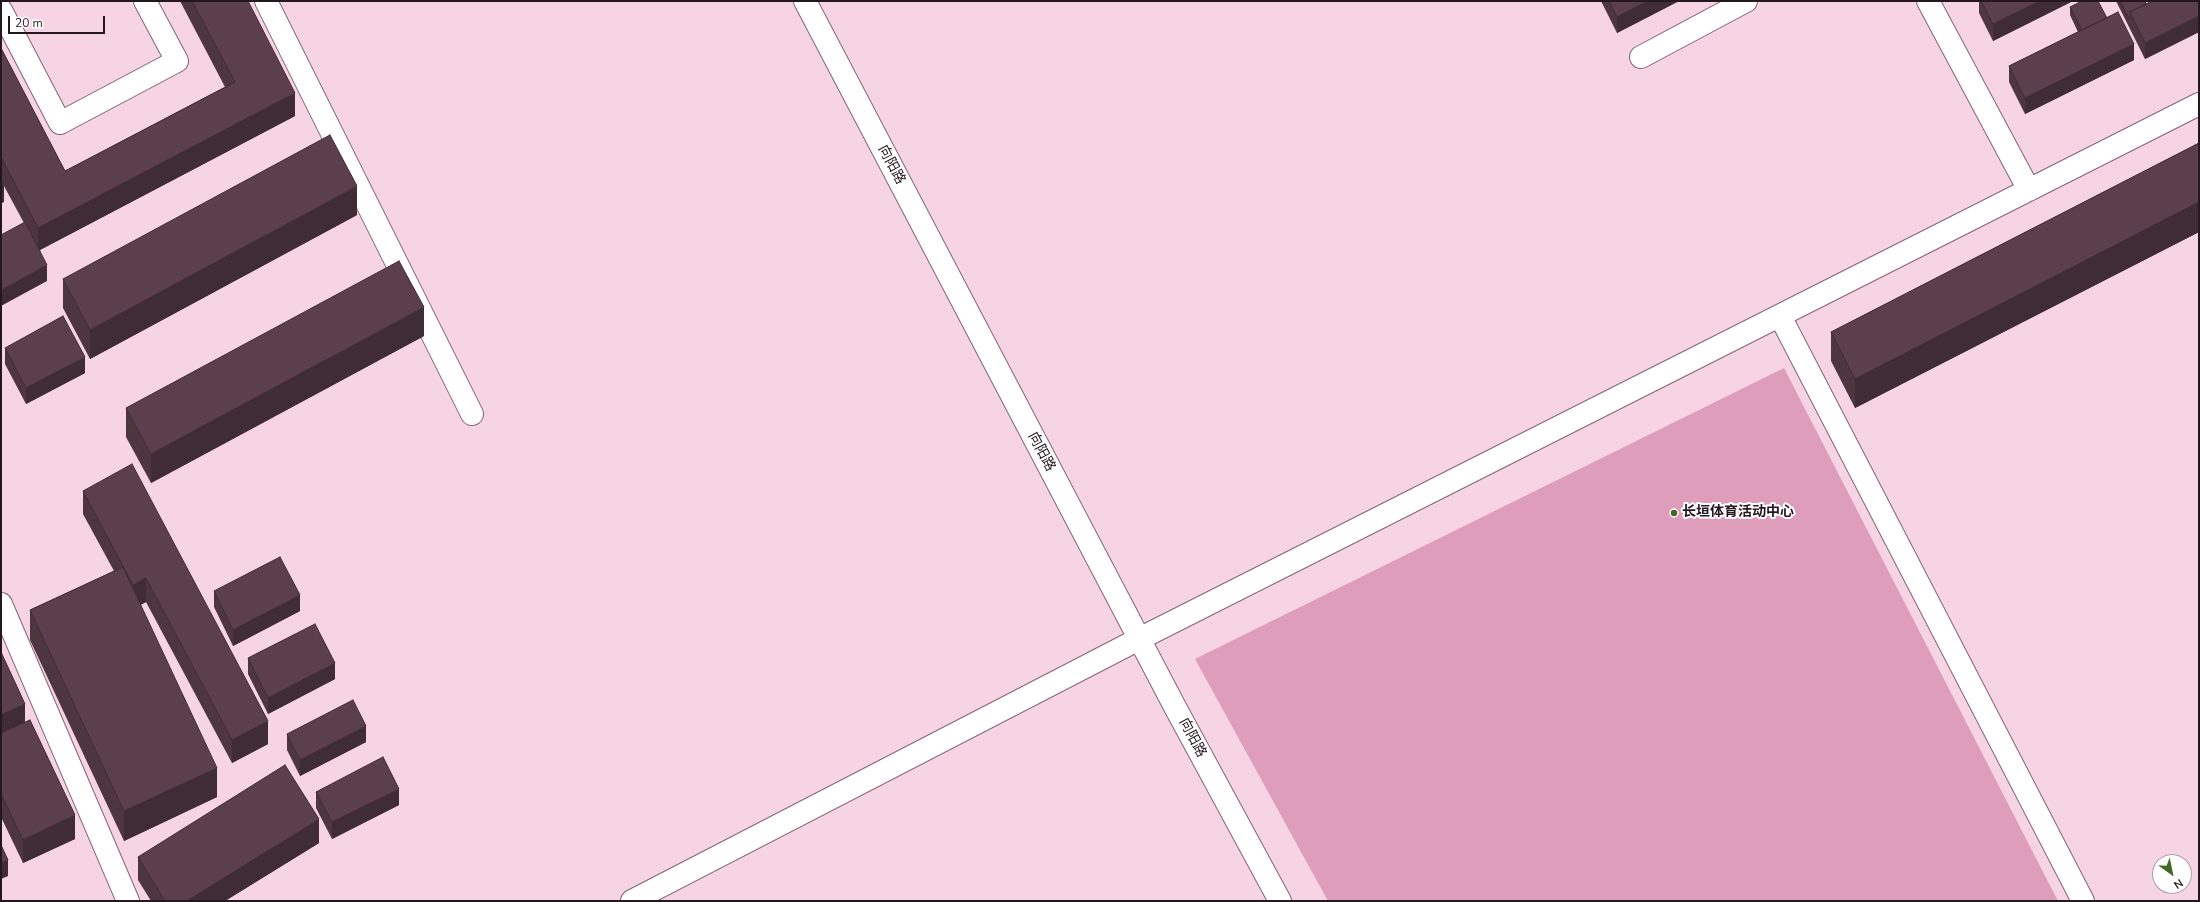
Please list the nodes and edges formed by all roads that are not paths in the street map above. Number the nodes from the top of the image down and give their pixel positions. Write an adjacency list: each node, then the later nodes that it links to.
1 (145, 1): 6 (street)
2 (266, 1): 11 (street)
3 (805, 1): 13 (street, 向阳路)
4 (1746, 1): 7 (street)
5 (1928, 1): 9 (street)
6 (1, 10)
7 (1641, 57)
8 (2199, 104): 9 (street)
9 (2029, 190): 10 (street)
10 (1780, 316): 13 (street); 17 (street)
11 (472, 414)
12 (1, 604): 14 (street)
13 (1140, 639): 15 (street); 16 (street, 向阳路)
14 (128, 901)
15 (632, 901)
16 (1280, 901)
17 (2083, 901)

